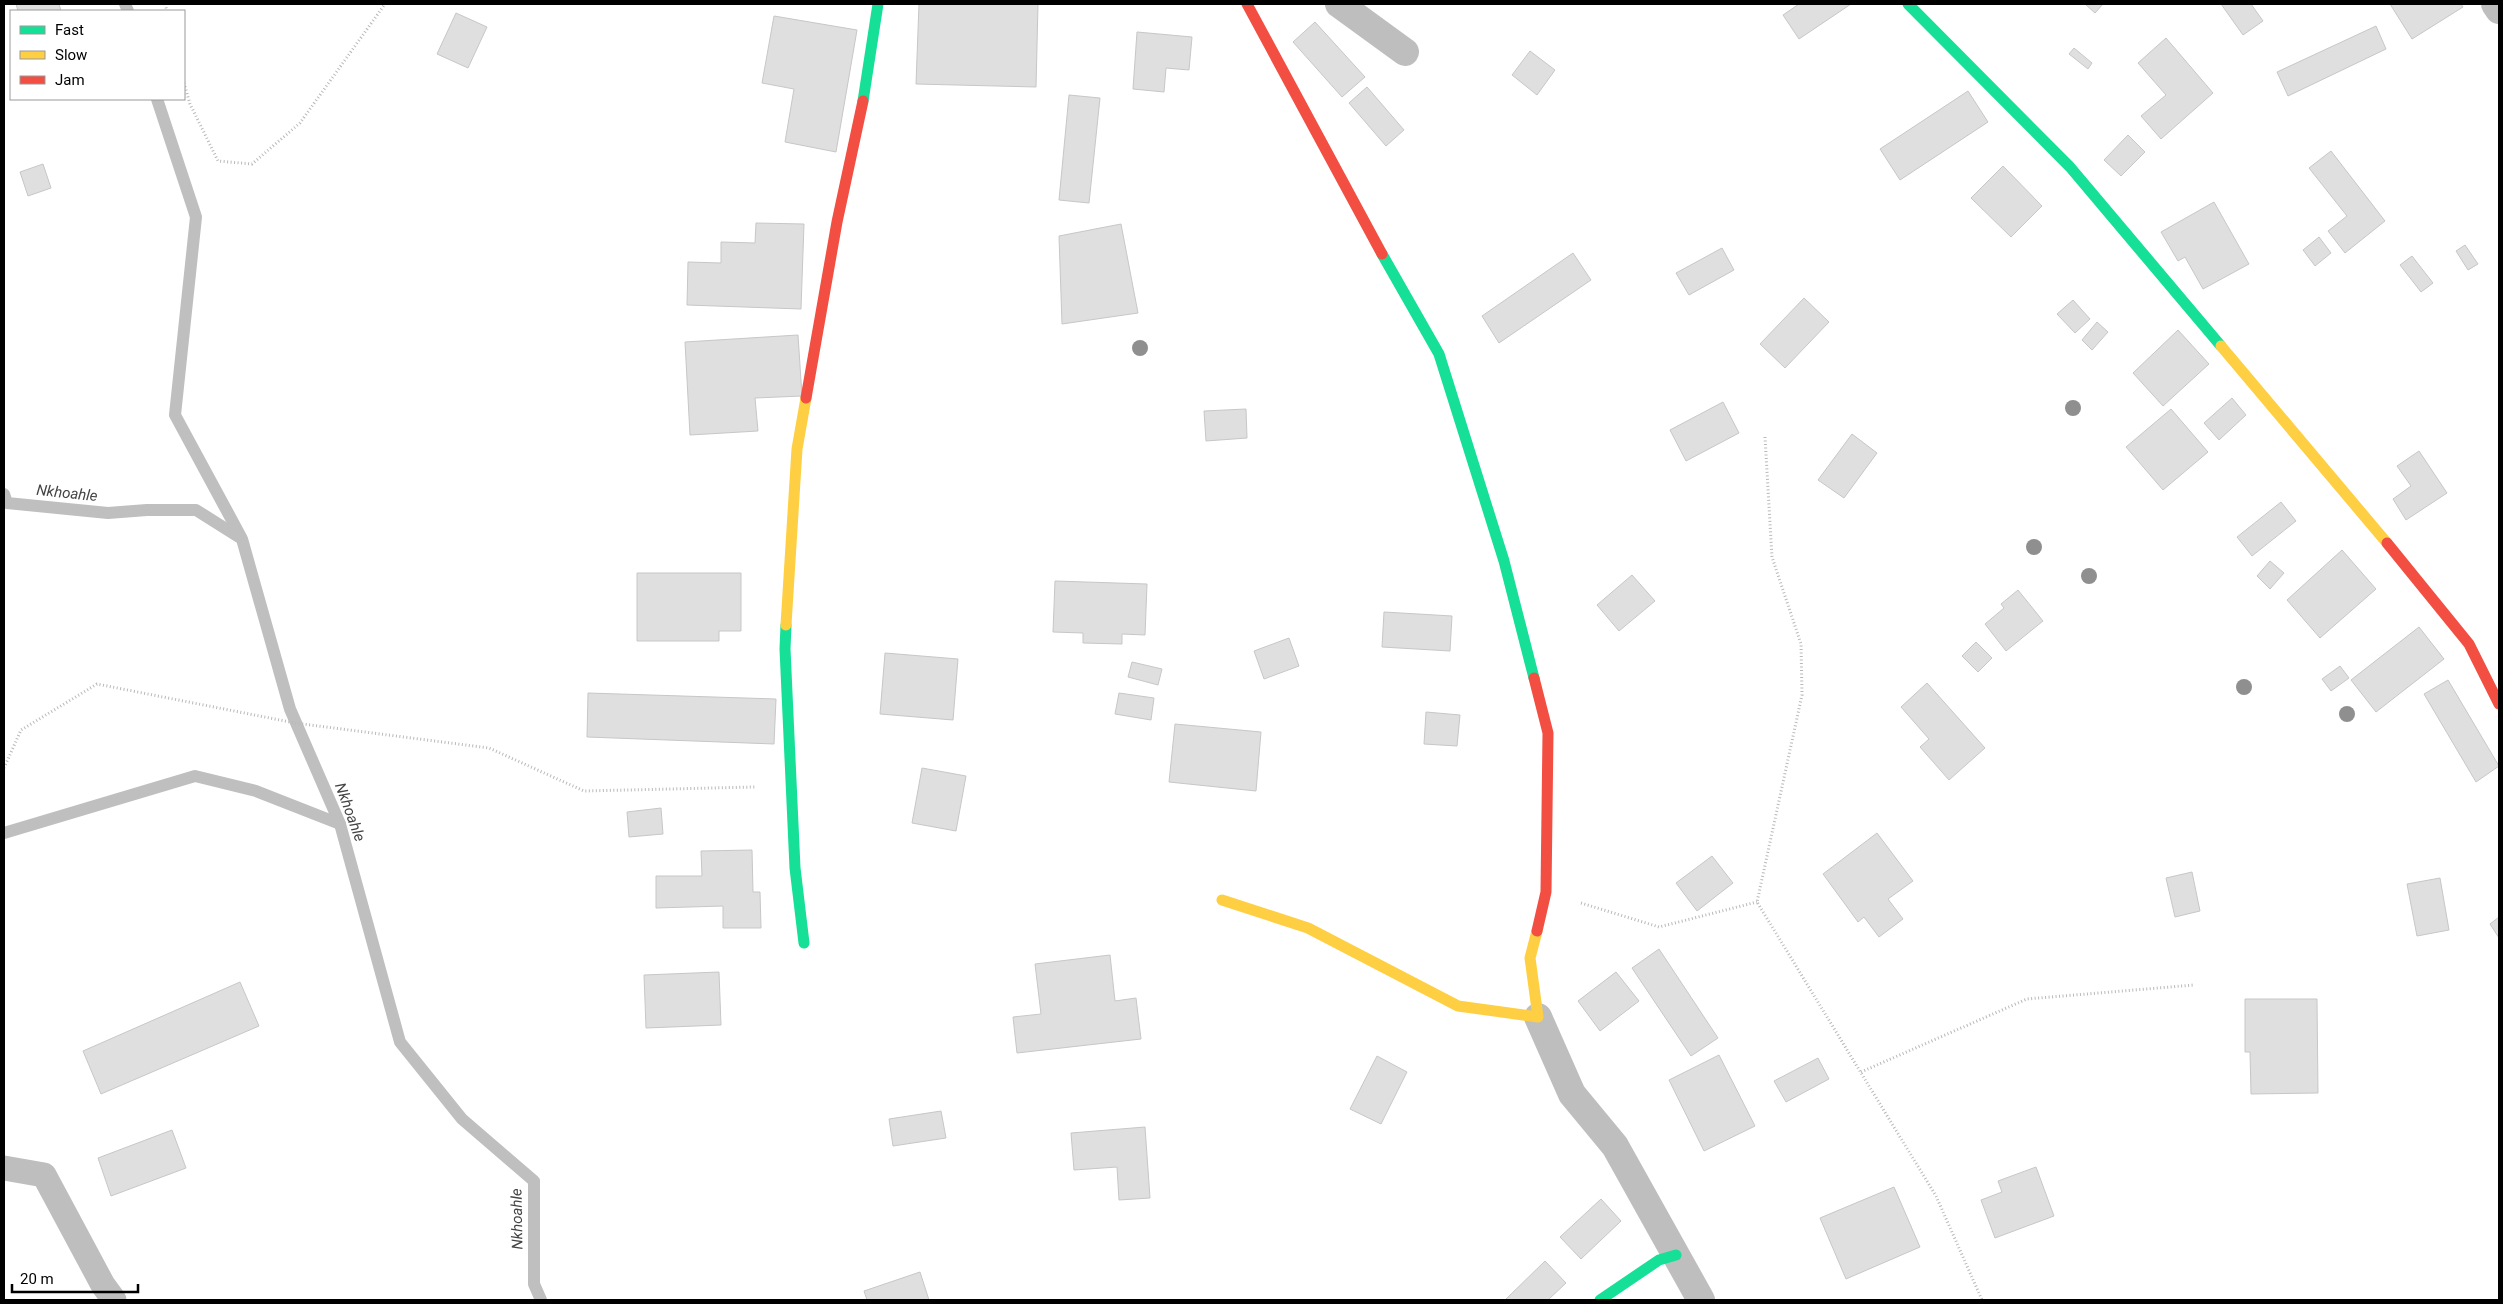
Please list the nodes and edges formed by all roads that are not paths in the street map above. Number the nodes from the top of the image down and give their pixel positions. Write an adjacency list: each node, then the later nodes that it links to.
1 (878, 4): 10 (street)
2 (1246, 4): 11 (street)
3 (1339, 4): 7 (street)
4 (1908, 4): 8 (street)
5 (2495, 4): 6 (street)
6 (2499, 10)
7 (1405, 52)
8 (2499, 704)
9 (1222, 900): 11 (street)
10 (804, 942)
11 (1538, 1017): 13 (street)
12 (4, 1168): 14 (lane)
13 (1676, 1255): 15 (street); 16 (street)
14 (114, 1300)
15 (1600, 1300)
16 (1701, 1300)

